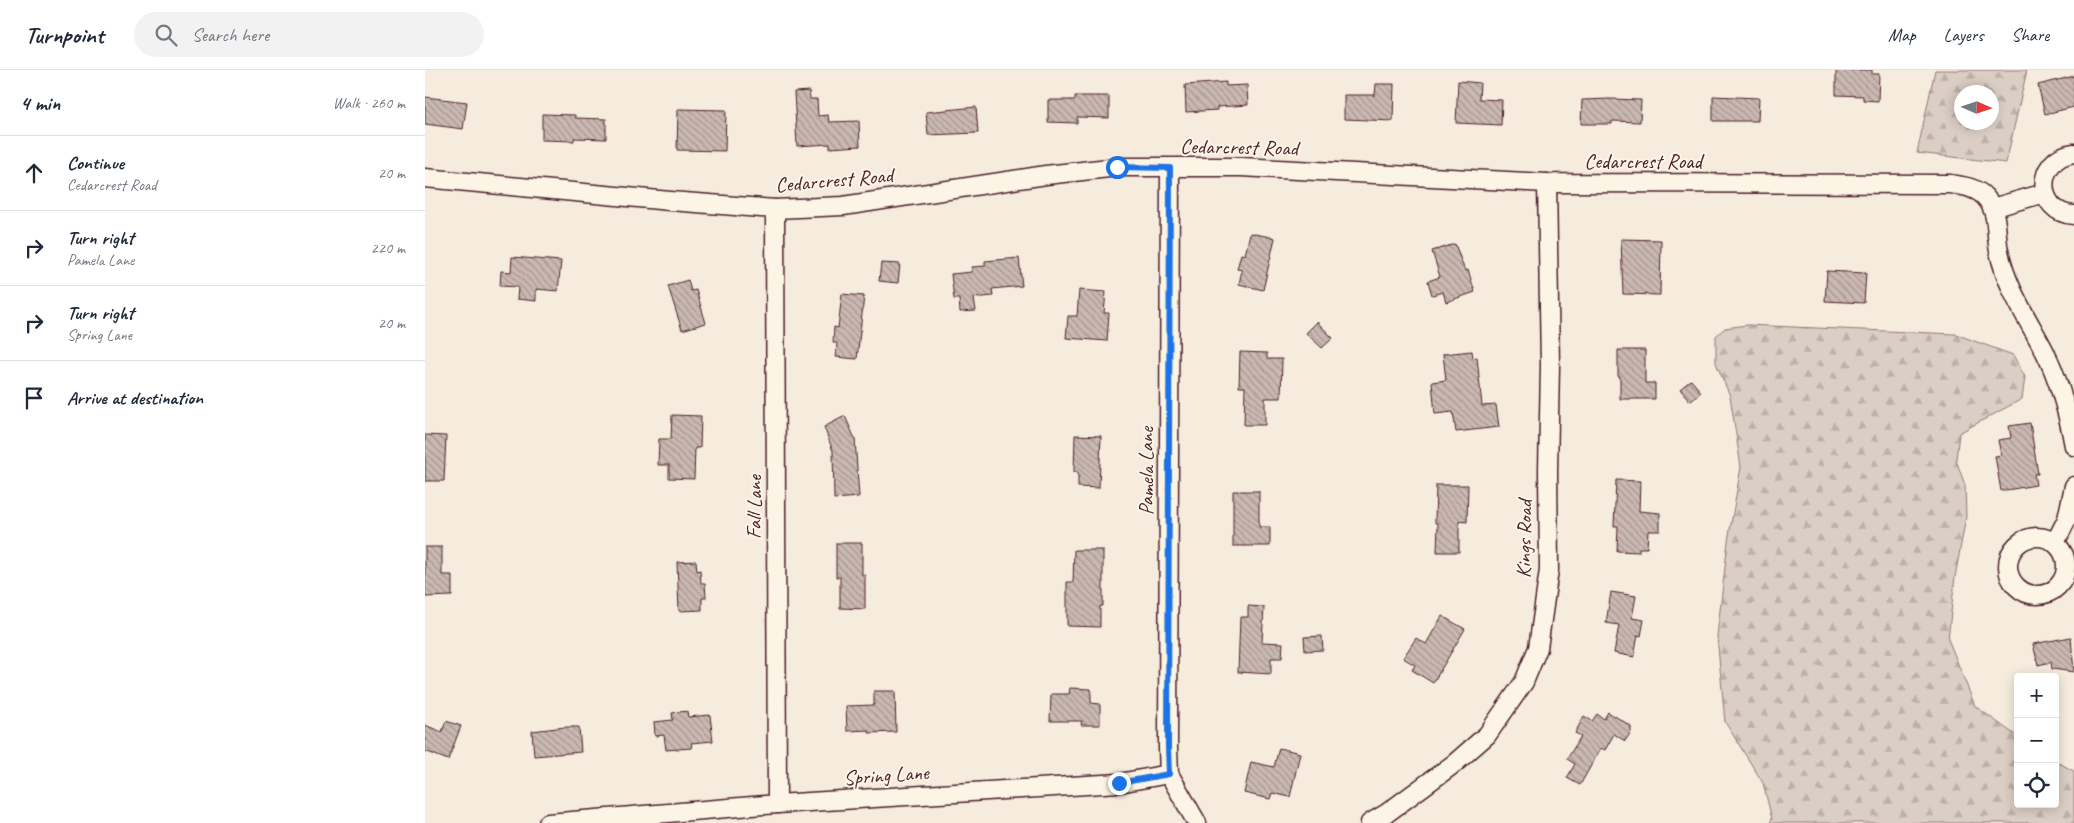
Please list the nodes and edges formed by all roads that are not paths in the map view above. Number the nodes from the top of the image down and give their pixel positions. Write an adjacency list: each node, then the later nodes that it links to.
1 (2074, 153): 5 (street)
2 (1170, 168): 4 (street, Cedarcrest Road); 7 (street, Cedarcrest Road); 12 (street, Pamela Lane)
3 (425, 178): 7 (street, Cedarcrest Road)
4 (1547, 183): 6 (street, Cedarcrest Road); 16 (street, Kings Road)
5 (2045, 193): 6 (street); 8 (street)
6 (1992, 208): 9 (street)
7 (775, 209): 13 (street, Fall Lane)
8 (2074, 215)
9 (2074, 446)
10 (2074, 486): 11 (street)
11 (2055, 543)
12 (1169, 774): 13 (street, Spring Lane); 15 (street)
13 (777, 804): 14 (street, Spring Lane)
14 (548, 823)
15 (1197, 823)
16 (1370, 823)

